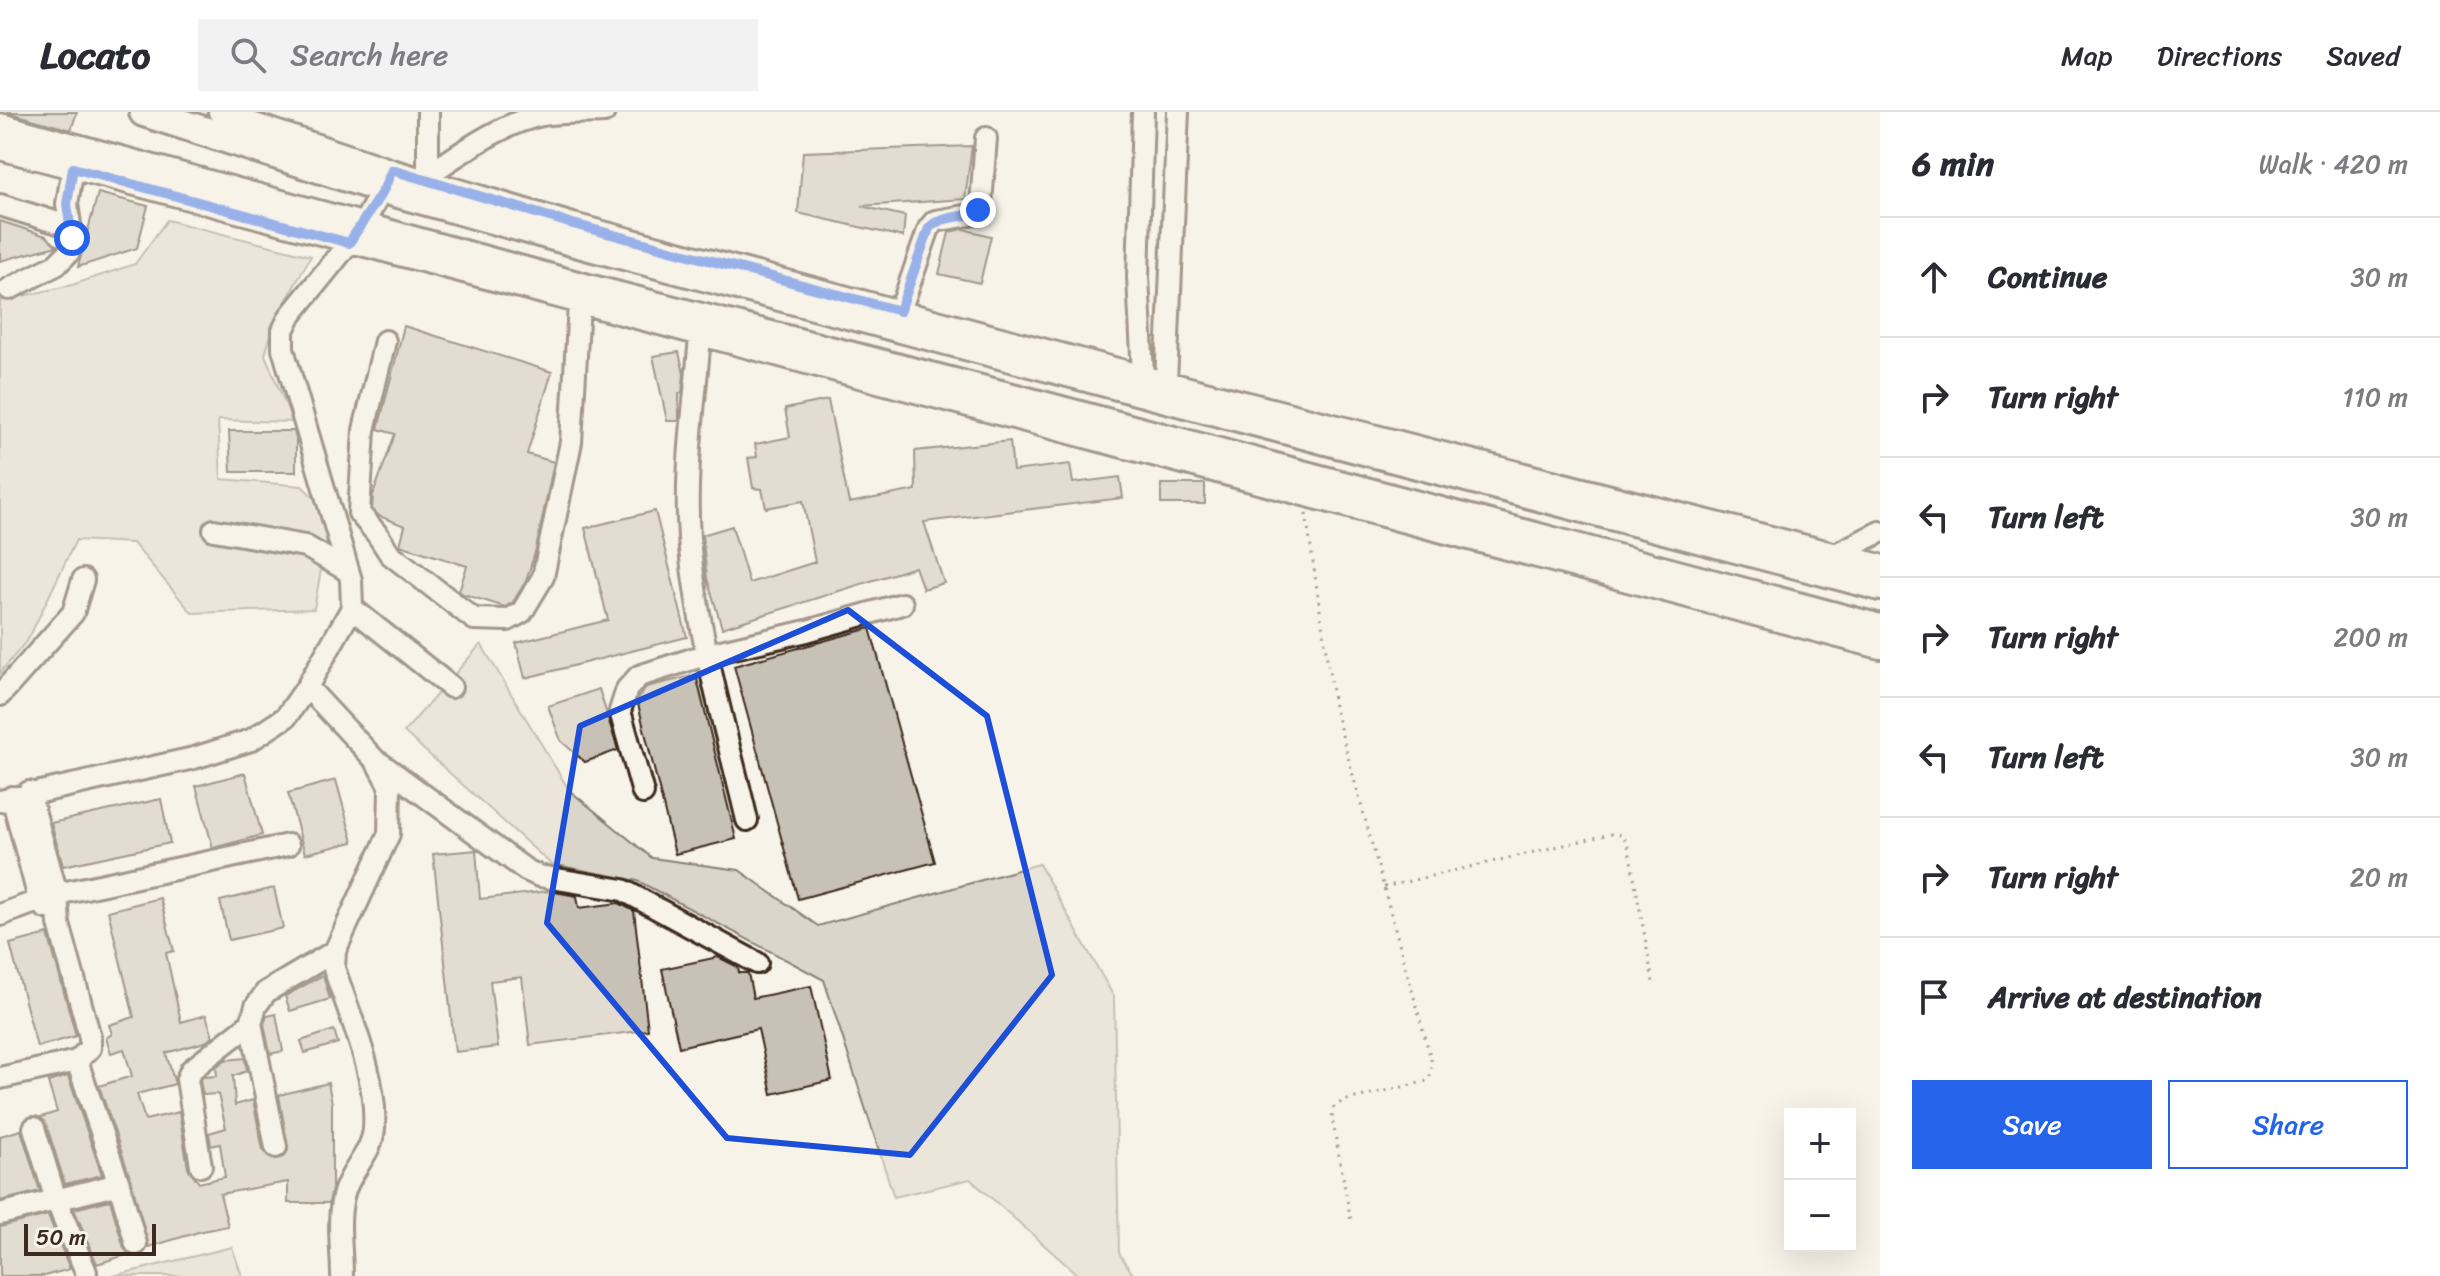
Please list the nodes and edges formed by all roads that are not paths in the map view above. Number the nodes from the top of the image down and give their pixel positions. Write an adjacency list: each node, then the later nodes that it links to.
1 (144, 112): 13 (highway)
2 (219, 112): 13 (street)
3 (428, 112): 12 (street)
4 (604, 112): 7 (street)
5 (1143, 112): 22 (street)
6 (1178, 112): 23 (street)
7 (520, 116): 12 (street)
8 (0, 128): 16 (highway)
9 (986, 138): 19 (street)
10 (0, 149): 11 (street)
11 (73, 168): 15 (street); 16 (street)
12 (424, 177): 13 (street); 19 (street)
13 (388, 179): 16 (street); 30 (highway)
14 (0, 205): 15 (street)
15 (71, 227): 17 (street)
16 (355, 236): 18 (street); 28 (street); 33 (highway)
17 (9, 289)
18 (579, 304): 20 (street); 21 (street)
19 (900, 311): 22 (street)
20 (700, 336): 34 (street); 35 (street)
21 (385, 341)
22 (1143, 376): 23 (street)
23 (1166, 382): 26 (street)
24 (214, 530): 28 (street)
25 (1880, 532): 26 (street)
26 (1836, 554): 27 (street)
27 (1880, 565)
28 (348, 571): 32 (street)
29 (83, 580): 38 (street)
30 (1880, 586)
31 (902, 604): 35 (street)
32 (348, 617): 36 (street); 37 (street)
33 (1880, 629)
34 (1880, 648)
35 (708, 654): 40 (street); 42 (street)
36 (307, 687): 39 (street); 41 (street)
37 (451, 687)
38 (0, 695)
39 (376, 761): 46 (street); 47 (street)
40 (643, 793)
41 (8, 798): 44 (street)
42 (747, 820)
43 (288, 845): 44 (street)
44 (48, 897): 45 (street); 49 (street)
45 (0, 915)
46 (335, 951): 48 (street); 59 (street)
47 (757, 963)
48 (251, 1023): 52 (street); 53 (street)
49 (77, 1061): 50 (street); 54 (street)
50 (0, 1078)
51 (34, 1128): 55 (street)
52 (276, 1147)
53 (201, 1166)
54 (119, 1184): 55 (street); 57 (street)
55 (56, 1200): 56 (street); 58 (street)
56 (0, 1214)
57 (136, 1244)
58 (86, 1272)
59 (342, 1276)

